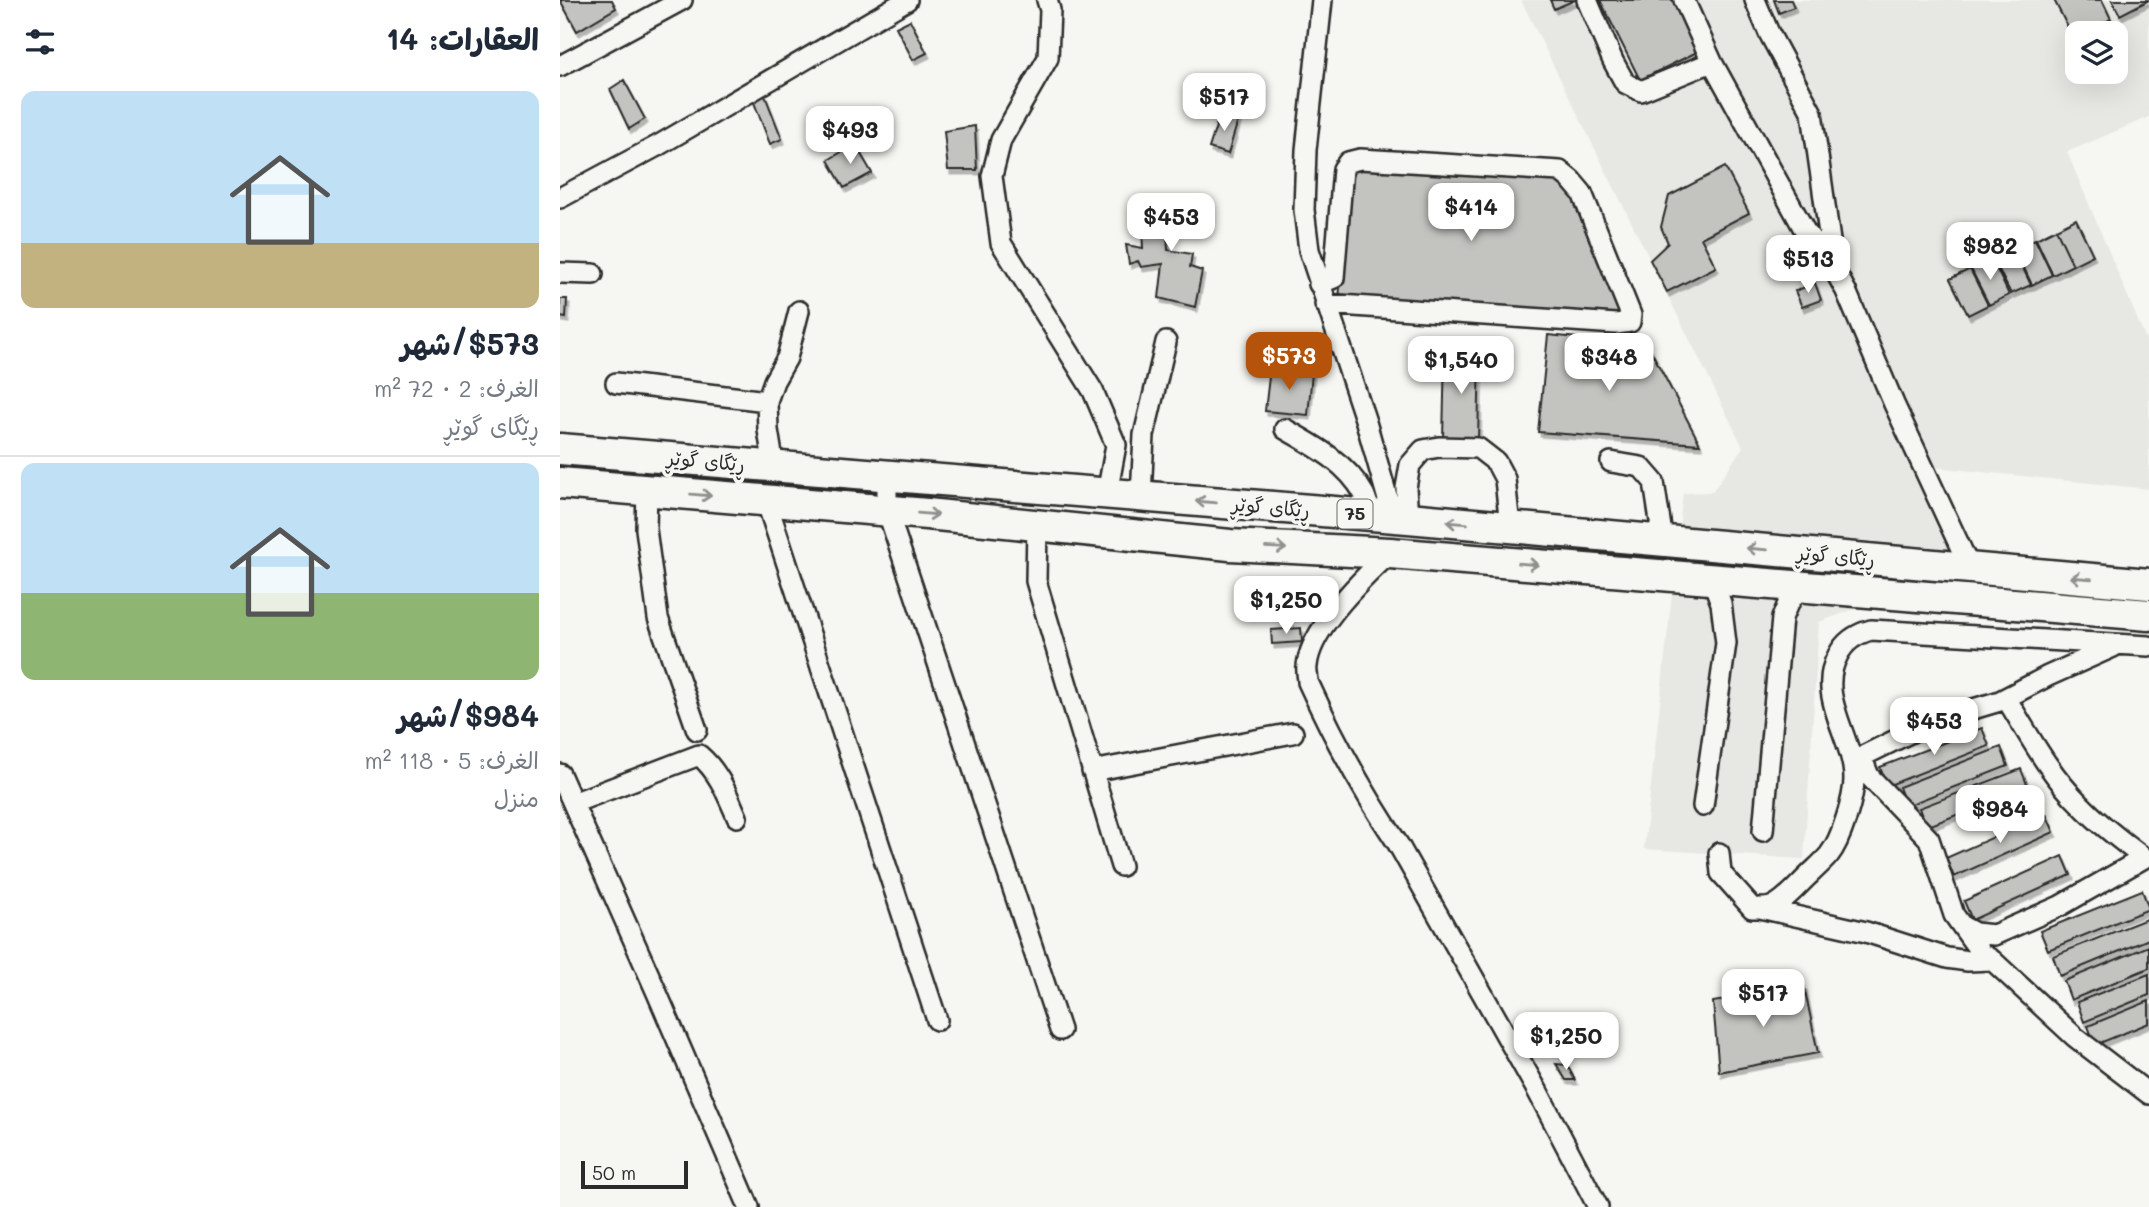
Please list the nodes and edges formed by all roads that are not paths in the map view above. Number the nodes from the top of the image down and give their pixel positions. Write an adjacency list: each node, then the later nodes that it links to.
1 (682, 0): 9 (street)
2 (907, 0): 10 (street)
3 (1047, 0): 27 (street)
4 (1322, 0): 14 (street)
5 (1587, 0): 8 (street)
6 (1684, 0): 8 (street)
7 (1755, 0): 11 (street)
8 (1712, 62): 11 (street)
9 (560, 66)
10 (560, 198)
11 (1834, 269): 36 (street)
12 (560, 272): 13 (street)
13 (593, 274)
14 (1320, 284): 15 (street); 15 (street)
15 (1325, 304): 31 (street)
16 (799, 311): 19 (street)
17 (1166, 342): 28 (street)
18 (616, 383): 19 (street)
19 (767, 401): 23 (street)
20 (1284, 429): 31 (street)
21 (560, 449): 23 (highway, ڕێگای گوێڕ / 75)
22 (1611, 462): 34 (street)
23 (774, 467): 24 (highway, ڕێگای گوێڕ / 75)
24 (887, 476): 27 (highway, ڕێگای گوێڕ / 75); 30 (street)
25 (560, 483): 26 (highway, ڕێگای گوێڕ / 75)
26 (647, 490): 29 (highway, ڕێگای گوێڕ / 75, one-way to 29); 44 (street)
27 (1107, 494): 28 (highway, ڕێگای گوێڕ / 75)
28 (1141, 497): 31 (highway, ڕێگای گوێڕ / 75, one-way to 28)
29 (766, 500): 30 (highway, ڕێگای گوێڕ / 75); 58 (street)
30 (887, 510): 32 (highway, ڕێگای گوێڕ / 75, one-way to 32); 59 (street)
31 (1390, 517): 33 (highway, ڕێگای گوێڕ / 75, one-way to 31); 33 (street)
32 (1037, 525): 35 (highway, ڕێگای گوێڕ / 75, one-way to 35); 46 (street)
33 (1510, 527): 34 (highway, ڕێگای گوێڕ / 75)
34 (1662, 541): 36 (highway, ڕێگای گوێڕ / 75, one-way to 34)
35 (1390, 553): 37 (highway, ڕێگای گوێڕ / 75, one-way to 37); 62 (street)
36 (1970, 568): 38 (highway, ڕێگای گوێڕ / 75, one-way to 36)
37 (1712, 579): 39 (highway, ڕێگای گوێڕ / 75); 49 (street)
38 (2149, 584)
39 (1800, 586): 40 (highway, ڕێگای گوێڕ / 75); 51 (street)
40 (2149, 615)
41 (2118, 645): 42 (street); 43 (street); 55 (street)
42 (2149, 646)
43 (2006, 698): 53 (street); 56 (street)
44 (697, 730)
45 (1293, 733): 46 (street)
46 (1092, 771): 54 (street)
47 (560, 774): 48 (street)
48 (573, 803): 50 (street); 61 (street)
49 (1703, 806)
50 (737, 817)
51 (1763, 831)
52 (1719, 853): 55 (street)
53 (2147, 855): 56 (street)
54 (1121, 866)
55 (1759, 908): 57 (street)
56 (1962, 926): 57 (street)
57 (1992, 960): 60 (street)
58 (937, 1020)
59 (1060, 1030)
60 (2149, 1094)
61 (749, 1207)
62 (1598, 1207)

